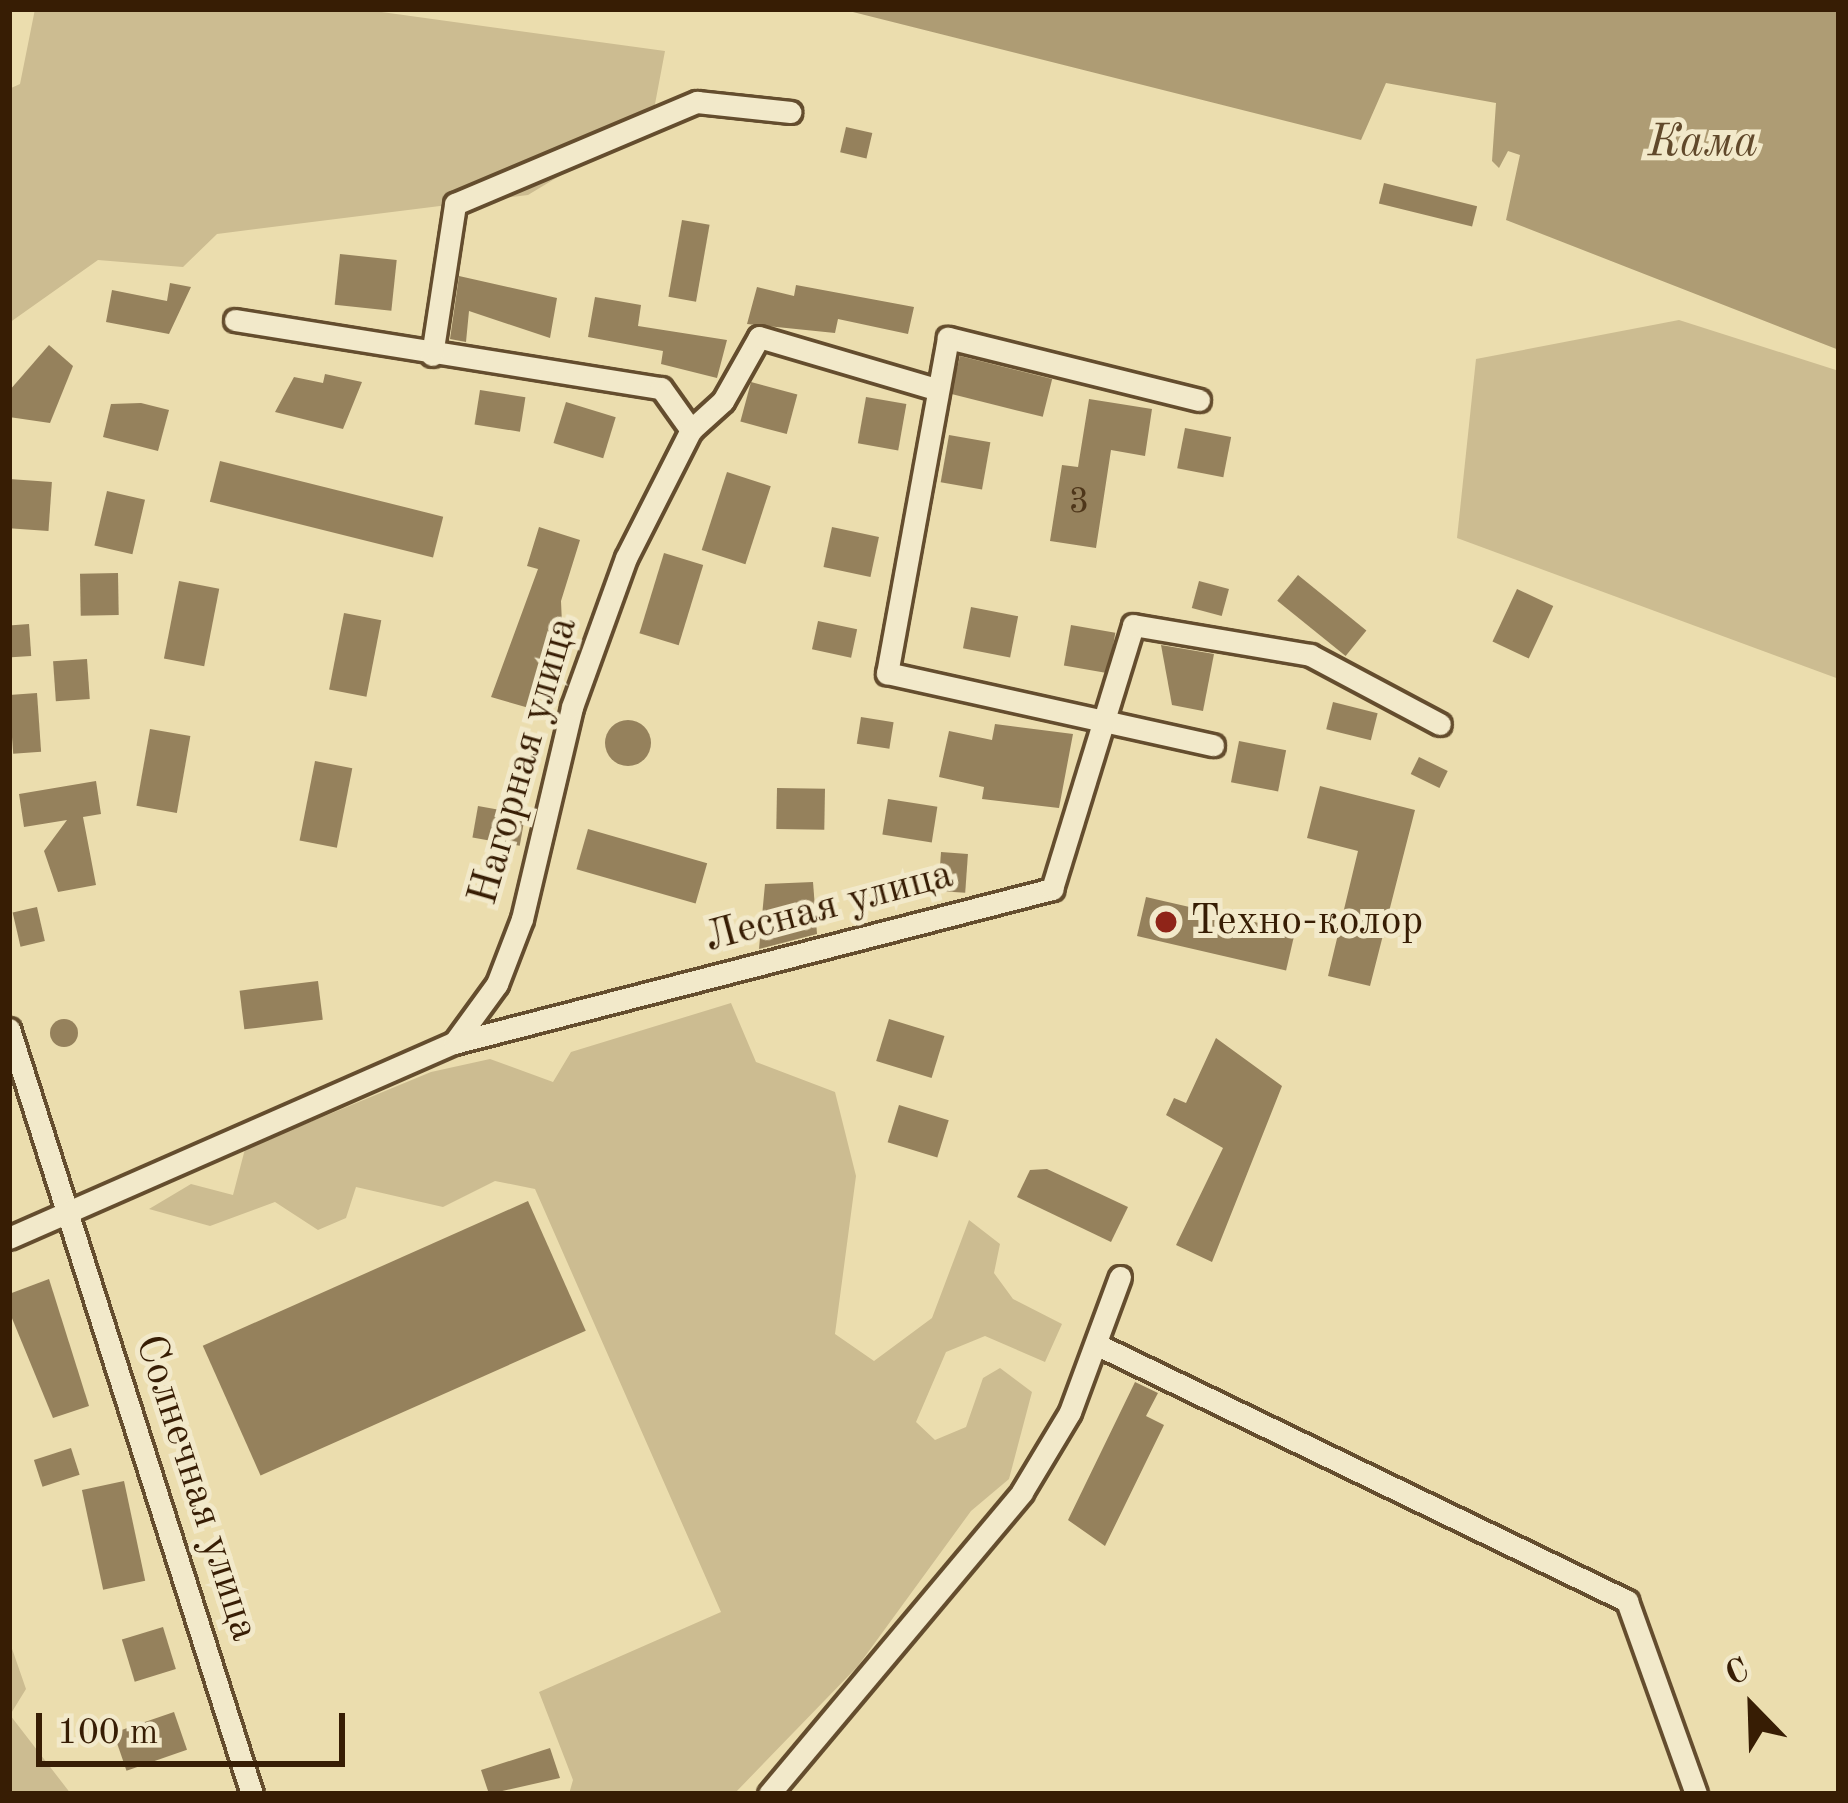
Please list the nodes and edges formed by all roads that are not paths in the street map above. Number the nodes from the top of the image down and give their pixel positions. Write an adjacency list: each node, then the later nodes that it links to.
1 (790, 112): 3 (street)
2 (235, 320): 3 (street)
3 (432, 355): 6 (street)
4 (932, 388): 5 (street); 6 (street, Нагорная улица); 7 (street)
5 (1199, 400)
6 (691, 430): 11 (street, Нагорная улица)
7 (1104, 723): 8 (street, Лесная улица); 9 (street); 11 (street, Лесная улица)
8 (1440, 724)
9 (1213, 745)
10 (9, 1029): 12 (street, Солнечная улица)
11 (454, 1043): 12 (street, Лесная улица)
12 (60, 1208): 13 (street, Лесная улица); 16 (street, Солнечная улица)
13 (9, 1238)
14 (1120, 1277): 15 (street)
15 (1098, 1345): 17 (street); 18 (street)
16 (252, 1794)
17 (770, 1794)
18 (1696, 1794)

